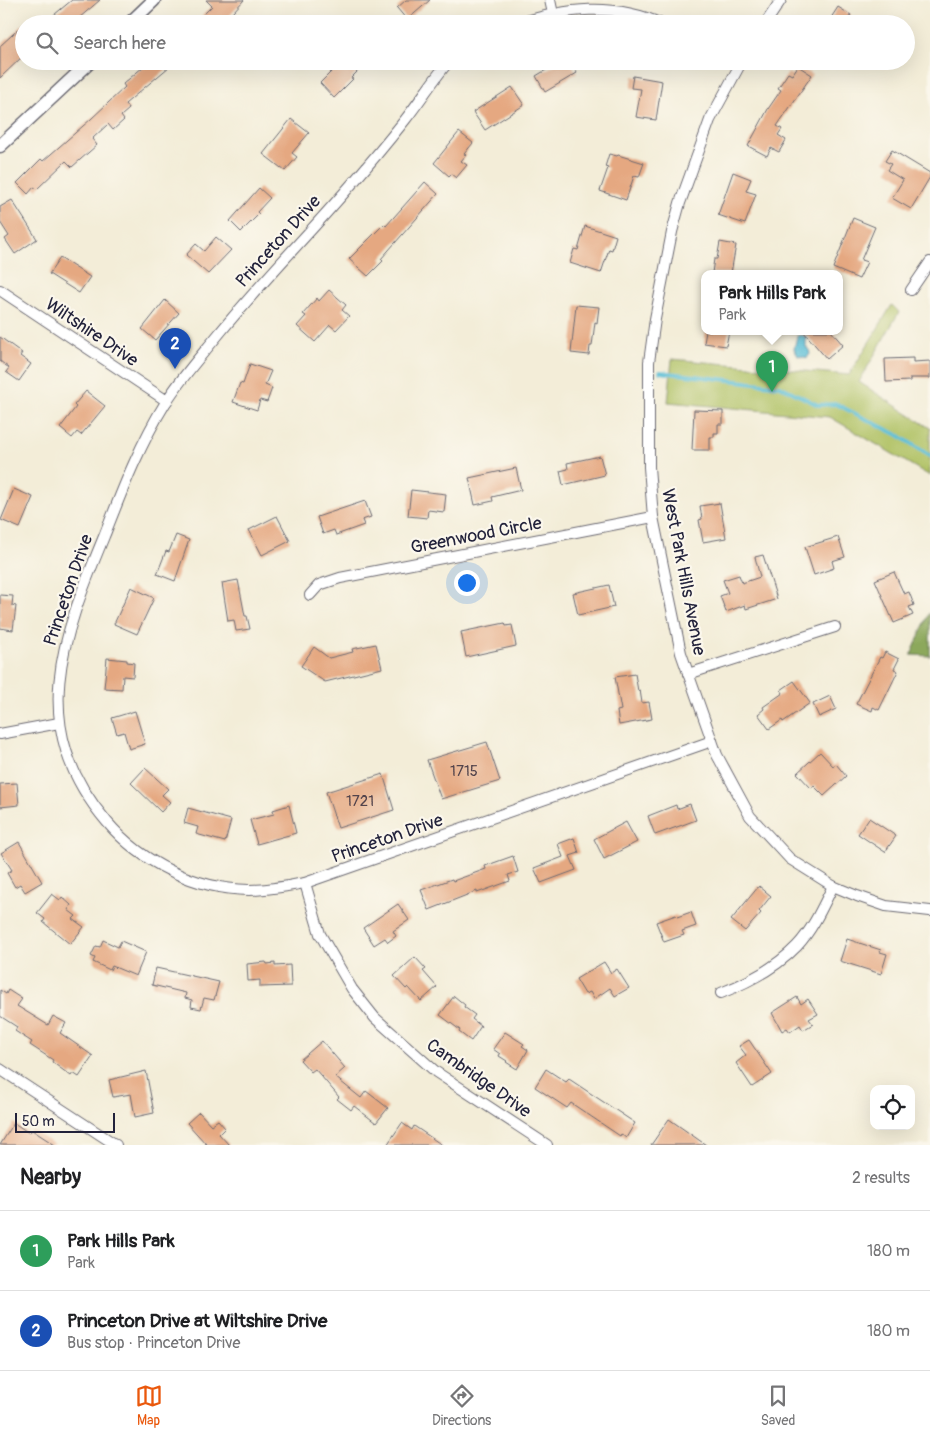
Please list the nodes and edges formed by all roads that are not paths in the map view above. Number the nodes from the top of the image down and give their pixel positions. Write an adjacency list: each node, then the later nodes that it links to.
1 (154, 0): 5 (street)
2 (550, 0): 4 (street)
3 (781, 0): 8 (street)
4 (553, 14): 6 (street); 7 (street)
5 (138, 15)
6 (549, 15)
7 (636, 15)
8 (771, 15)
9 (81, 70): 12 (street)
10 (442, 70): 16 (street, Princeton Drive)
11 (735, 70): 17 (street, West Park Hills Avenue)
12 (0, 146)
13 (930, 262): 15 (street)
14 (0, 290): 16 (street, Wiltshire Drive)
15 (911, 290)
16 (167, 401): 21 (street, Princeton Drive)
17 (653, 517): 18 (street, Greenwood Circle); 20 (street, West Park Hills Avenue)
18 (310, 595)
19 (835, 627): 20 (street)
20 (688, 674): 23 (street, West Park Hills Avenue)
21 (59, 723): 22 (street); 24 (street, Princeton Drive)
22 (0, 734)
23 (712, 741): 24 (street, Princeton Drive); 25 (street, West Park Hills Avenue)
24 (304, 883): 30 (street, Cambridge Drive)
25 (833, 886): 26 (street, West Park Hills Avenue); 27 (street)
26 (930, 911)
27 (721, 993)
28 (0, 1069): 29 (street)
29 (116, 1145)
30 (547, 1145)

